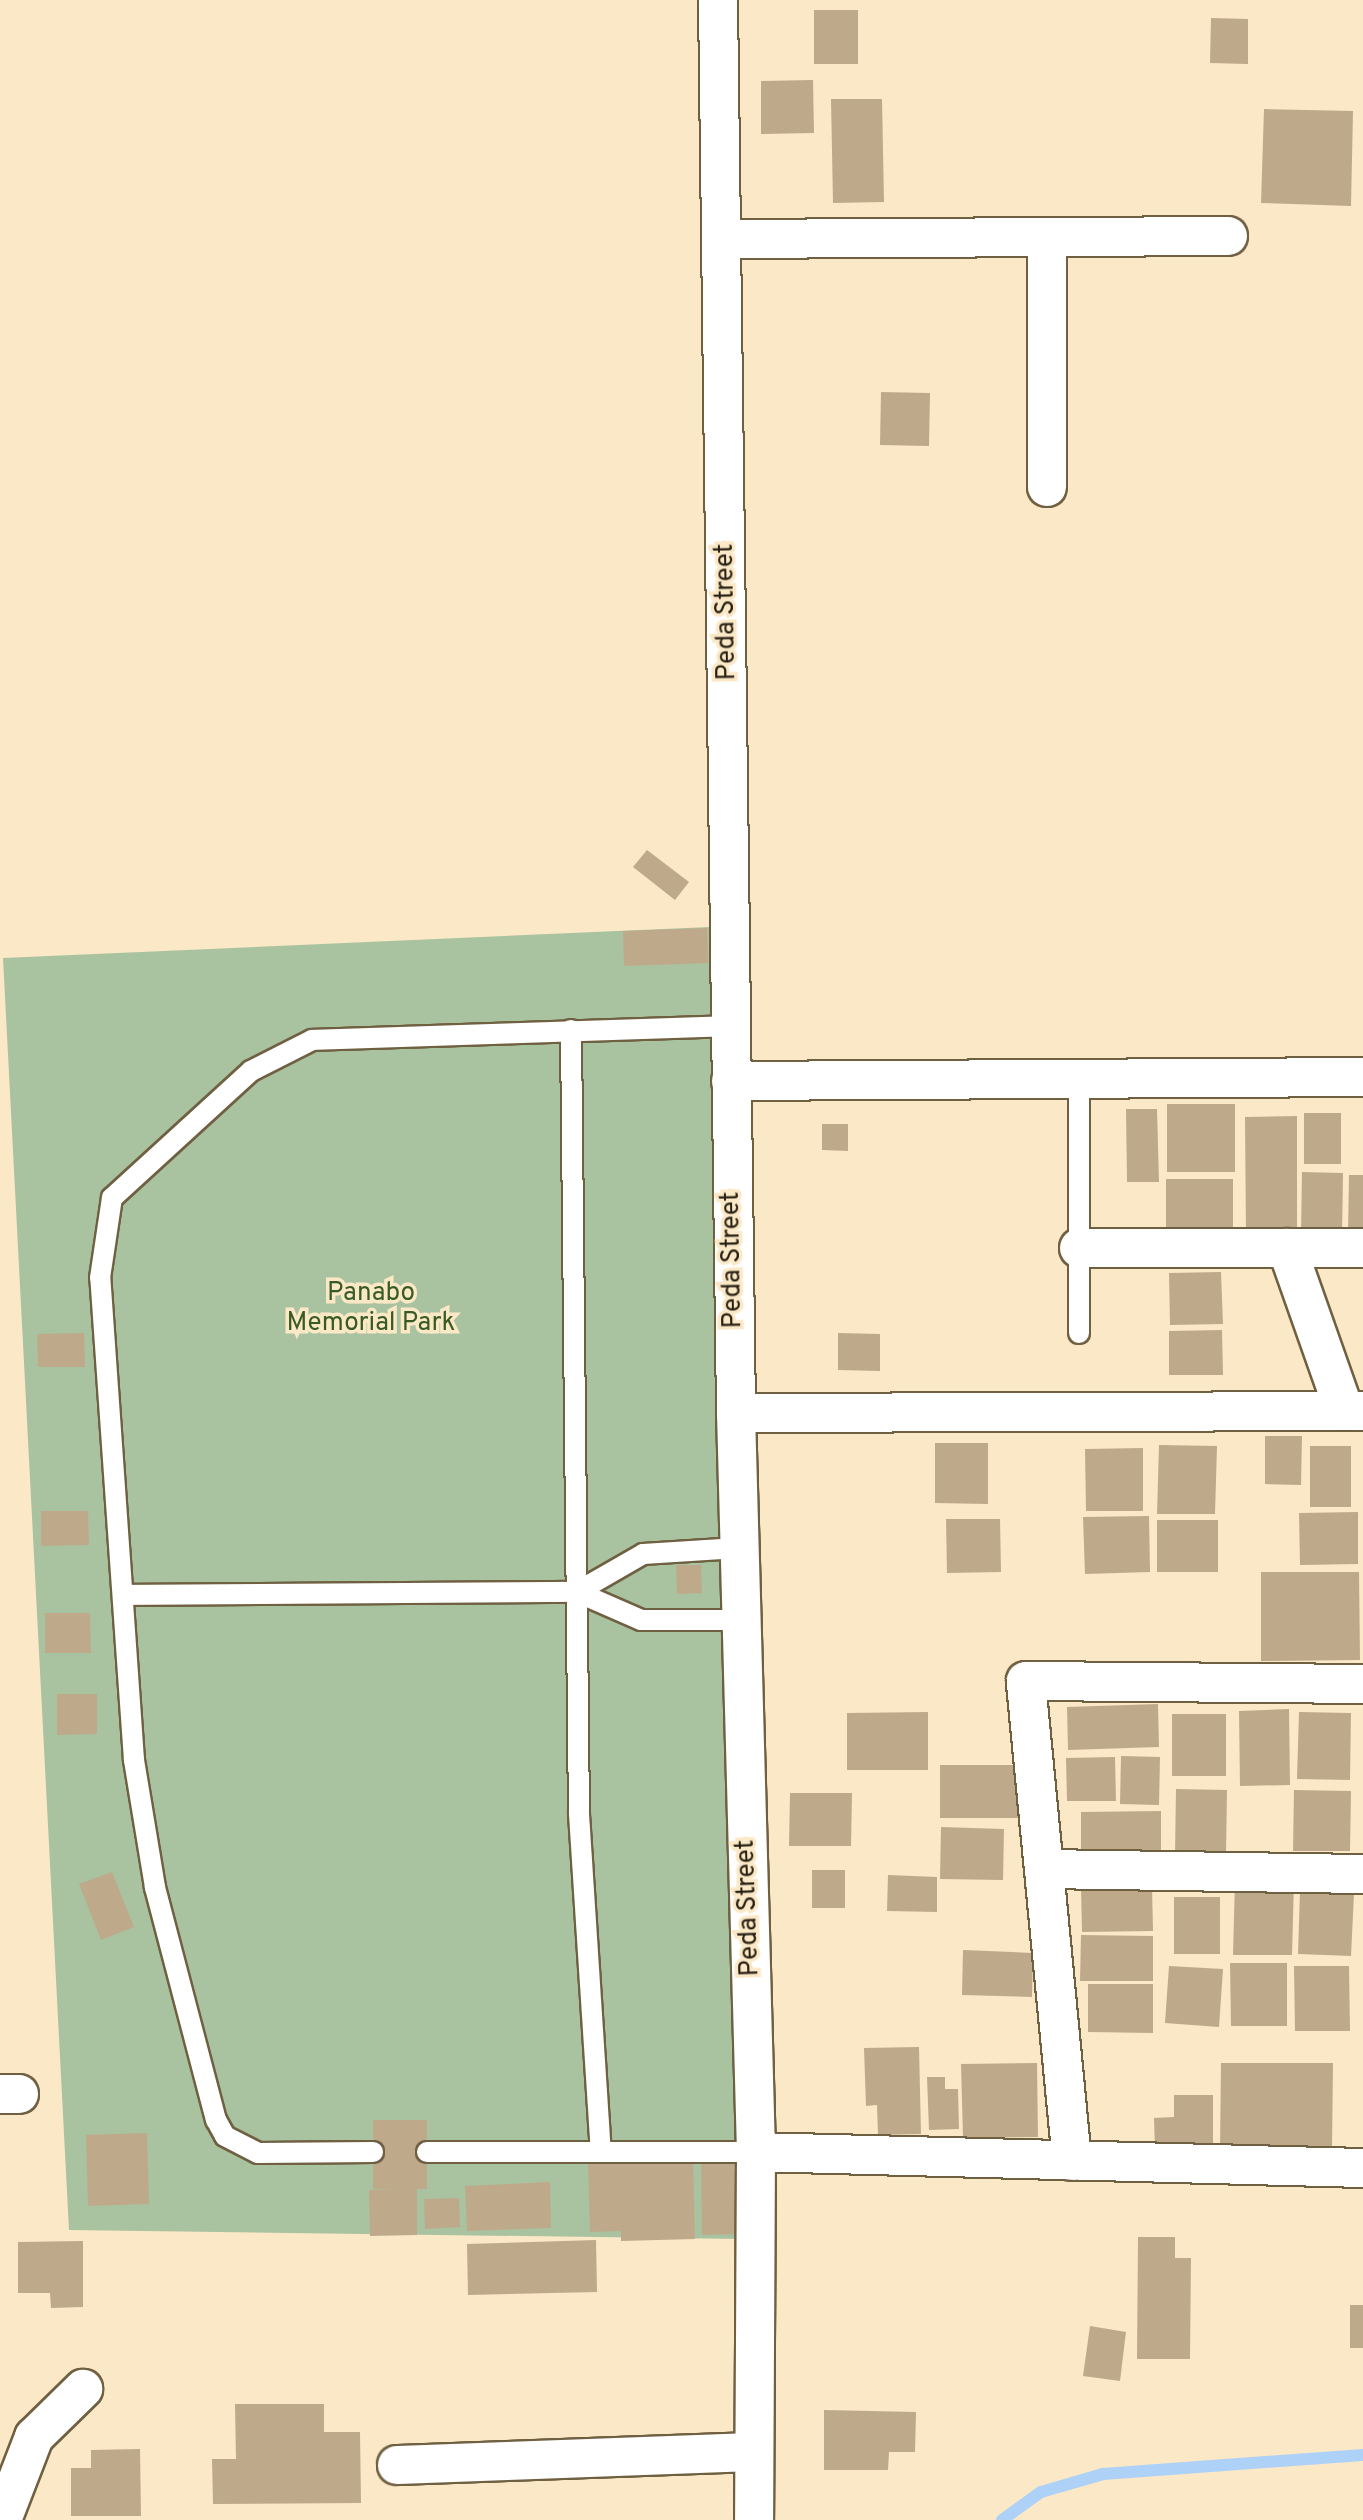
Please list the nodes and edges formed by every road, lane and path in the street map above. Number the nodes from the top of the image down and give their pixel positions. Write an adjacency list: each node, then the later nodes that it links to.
1 (718, 0): 4 (street, Peda Street)
2 (1228, 236): 3 (street)
3 (1047, 237): 4 (street); 5 (street)
4 (723, 239): 6 (street, Peda Street)
5 (1047, 487)
6 (731, 1026): 7 (lane); 10 (street, Peda Street)
7 (571, 1030): 18 (lane); 19 (lane)
8 (1363, 1077): 9 (street)
9 (1079, 1078): 10 (street); 11 (lane)
10 (731, 1081): 16 (street, Peda Street)
11 (1079, 1248): 12 (street); 14 (lane)
12 (1287, 1248): 13 (street); 15 (street)
13 (1363, 1248)
14 (1079, 1333)
15 (1354, 1410): 16 (street)
16 (736, 1413): 17 (street, Peda Street)
17 (738, 1548): 18 (lane); 20 (street, Peda Street)
18 (577, 1592): 19 (lane); 20 (lane); 24 (lane)
19 (124, 1595): 25 (lane)
20 (740, 1620): 27 (street, Peda Street)
21 (1363, 1684): 22 (street)
22 (1044, 1869): 23 (street); 28 (street)
23 (1363, 1874)
24 (601, 2151): 26 (lane); 27 (lane)
25 (373, 2152)
26 (427, 2152)
27 (756, 2152): 28 (street); 31 (street, Peda Street)
28 (1072, 2161): 29 (street)
29 (1363, 2168)
30 (83, 2389): 33 (street)
31 (754, 2452): 32 (street); 34 (street, Peda Street)
32 (397, 2465)
33 (2, 2520)
34 (754, 2520)

